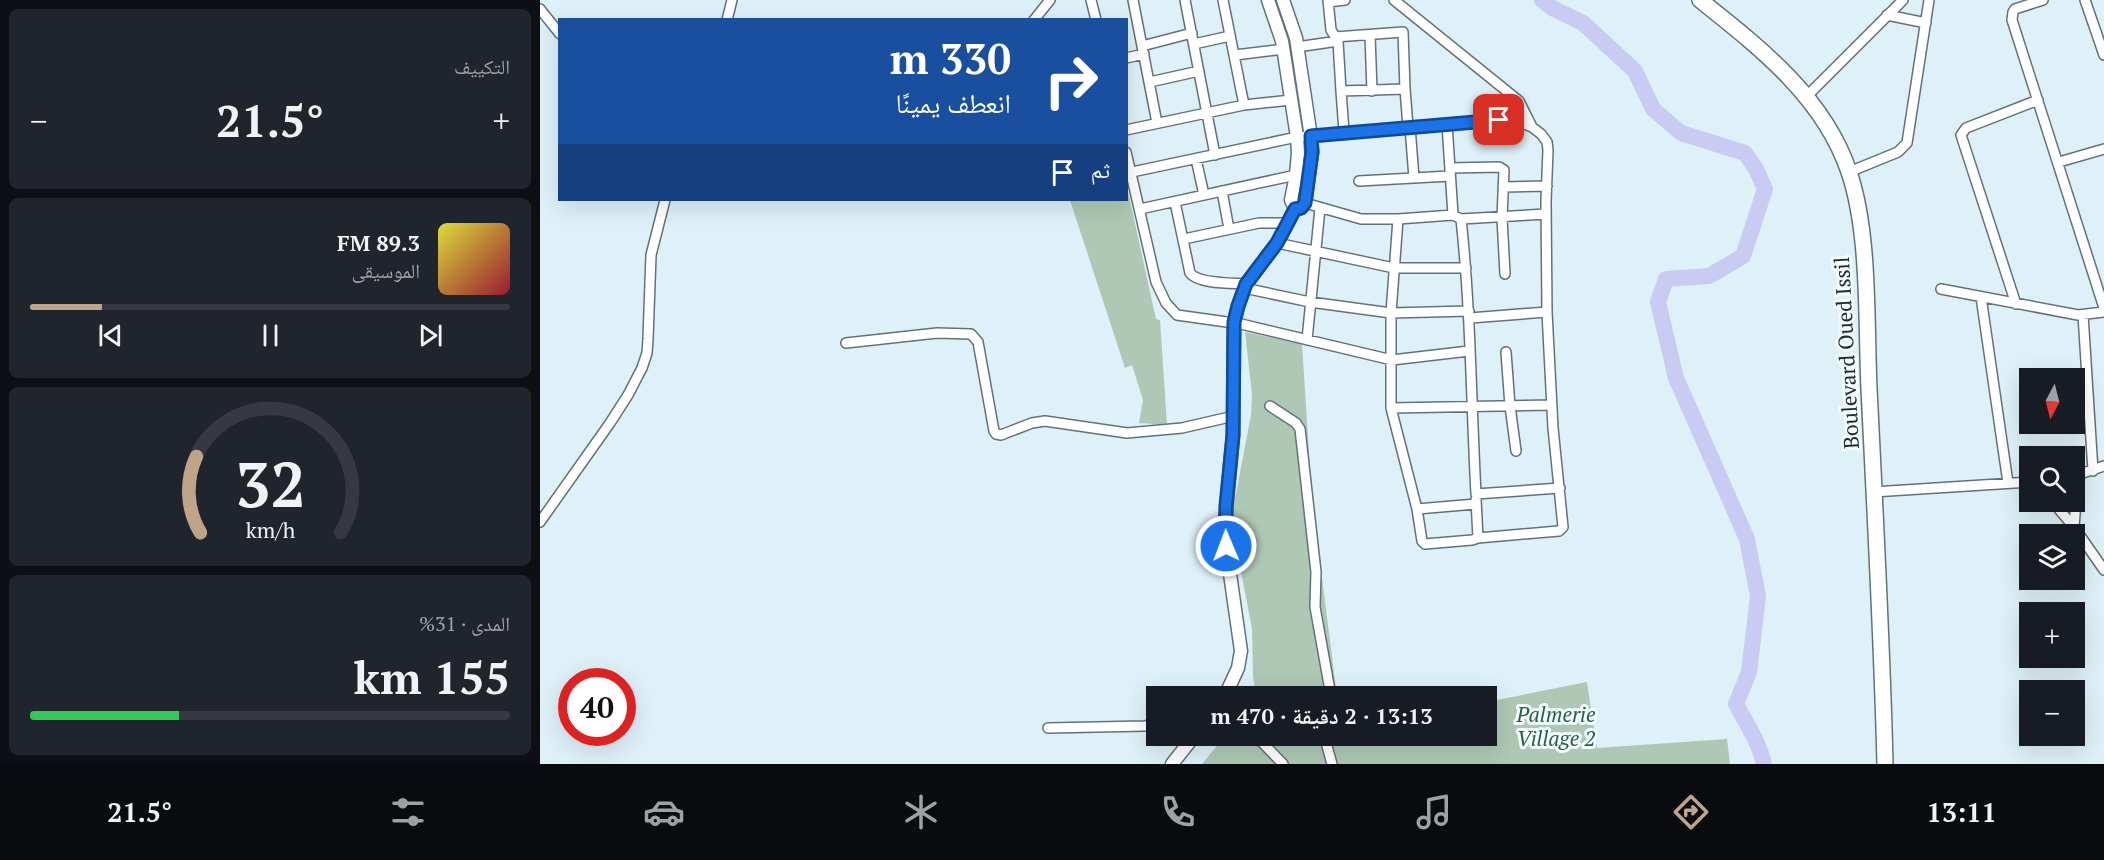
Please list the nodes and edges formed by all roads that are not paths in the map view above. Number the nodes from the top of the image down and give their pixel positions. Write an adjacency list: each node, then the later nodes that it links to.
1 (732, 0): 20 (street)
2 (1050, 0): 21 (street)
3 (1091, 0): 22 (street)
4 (1132, 0): 34 (street)
5 (1185, 0): 27 (street)
6 (1223, 0): 29 (street)
7 (1268, 0): 33 (street)
8 (1283, 0): 32 (street)
9 (1345, 0): 16 (street)
10 (1394, 0): 18 (street)
11 (1700, 0): 43 (main road, Boulevard Oued Issil)
12 (1903, 0): 19 (street)
13 (1929, 0): 24 (street)
14 (2043, 0): 45 (street)
15 (2085, 0): 36 (street)
16 (1328, 1): 30 (street)
17 (540, 9): 23 (street)
18 (1412, 14): 25 (street); 51 (street)
19 (1887, 15): 24 (street); 43 (street)
20 (728, 18)
21 (1036, 18)
22 (1096, 18)
23 (544, 22): 26 (street)
24 (1926, 23): 63 (street)
25 (1401, 31): 28 (street); 40 (street)
26 (558, 32)
27 (1192, 33): 31 (street); 34 (street)
28 (1370, 35): 30 (street); 42 (street)
29 (1230, 36): 31 (street); 35 (street)
30 (1337, 39): 32 (street); 41 (street)
31 (1194, 44): 38 (street)
32 (1297, 47): 54 (street)
33 (1284, 49): 35 (street); 44 (street)
34 (1143, 50): 37 (street); 39 (street)
35 (1235, 55): 46 (street)
36 (2104, 55)
37 (1128, 57)
38 (1199, 71): 39 (street); 47 (street)
39 (1150, 82): 48 (street)
40 (1405, 89): 42 (street); 50 (street)
41 (1341, 91): 42 (street); 53 (street)
42 (1372, 91)
43 (1807, 96): 63 (main road, Boulevard Oued Issil)
44 (1291, 100): 46 (street); 55 (street)
45 (2038, 100): 60 (street); 92 (street)
46 (1244, 105): 47 (street)
47 (1206, 113): 48 (street); 57 (street)
48 (1157, 123): 52 (street)
49 (1447, 124): 50 (street); 51 (street); 62 (street)
50 (1409, 127): 53 (street); 65 (street)
51 (1532, 127): 67 (street)
52 (1128, 130)
53 (1344, 132): 54 (street)
54 (1311, 136): 55 (street); 73 (street)
55 (1297, 137): 57 (street); 64 (street)
56 (2104, 149): 60 (street)
57 (1215, 155): 59 (street)
58 (1128, 159): 61 (street)
59 (1196, 159): 61 (street); 70 (street)
60 (2059, 162): 93 (street)
61 (1132, 172): 75 (street)
62 (1450, 172): 65 (street); 68 (street); 77 (street)
63 (1849, 172): 117 (main road, Boulevard Oued Issil)
64 (1296, 176): 69 (street); 73 (street)
65 (1414, 178): 66 (street)
66 (1359, 181)
67 (1546, 186): 68 (street); 76 (street)
68 (1503, 187): 78 (street)
69 (1222, 191): 70 (street); 81 (street)
70 (1204, 195): 72 (street)
71 (665, 201): 121 (street)
72 (1175, 202): 75 (street); 82 (street)
73 (1300, 206): 74 (street); 80 (street)
74 (1320, 208): 79 (street); 84 (street)
75 (1140, 210): 98 (street)
76 (1546, 214): 78 (street); 94 (street)
77 (1457, 217): 78 (street); 79 (street); 86 (street)
78 (1502, 218): 87 (street)
79 (1398, 219): 85 (street)
80 (1289, 223): 81 (street); 83 (street)
81 (1229, 229): 82 (street)
82 (1184, 239): 88 (street)
83 (1277, 243): 84 (street); 88 (street)
84 (1315, 252): 85 (street); 91 (street)
85 (1394, 268): 86 (street); 95 (street)
86 (1466, 268): 96 (street)
87 (1506, 274)
88 (1245, 286): 91 (street); 98 (street)
89 (1941, 289): 90 (street)
90 (1981, 297): 92 (street); 115 (street)
91 (1310, 302): 95 (street); 99 (street)
92 (2016, 304): 97 (street)
93 (2104, 310): 97 (street)
94 (1547, 312): 96 (street); 104 (street)
95 (1391, 313): 96 (street); 103 (street)
96 (1469, 314): 101 (street)
97 (2083, 315): 112 (street)
98 (1234, 322): 99 (street); 109 (street)
99 (1307, 340): 103 (street)
100 (846, 343): 109 (street)
101 (1469, 351): 103 (street); 107 (street)
102 (1506, 352): 106 (street)
103 (1392, 360): 108 (street)
104 (1551, 405): 106 (street); 116 (street)
105 (1270, 406): 127 (street)
106 (1510, 406): 107 (street); 110 (street)
107 (1471, 407): 108 (street); 118 (street)
108 (1391, 408): 119 (street)
109 (1234, 416): 126 (street)
110 (1516, 452)
111 (2104, 466): 112 (street)
112 (2093, 471): 113 (street)
113 (2085, 473)
114 (2019, 482): 115 (street)
115 (2007, 483): 117 (street)
116 (1560, 488): 118 (street); 123 (street)
117 (1873, 492): 136 (main road, Boulevard Oued Issil)
118 (1476, 499): 119 (street); 123 (street)
119 (1417, 509): 123 (street)
120 (2061, 512): 122 (street)
121 (540, 522)
122 (2071, 524)
123 (1478, 538)
124 (2085, 543): 125 (street)
125 (2104, 570)
126 (1232, 686)
127 (1329, 686)
128 (1146, 726): 129 (street)
129 (1048, 728)
130 (1186, 746): 133 (street)
131 (1266, 746): 134 (street)
132 (1327, 746): 135 (street)
133 (1172, 764)
134 (1283, 764)
135 (1332, 764)
136 (1885, 764)

